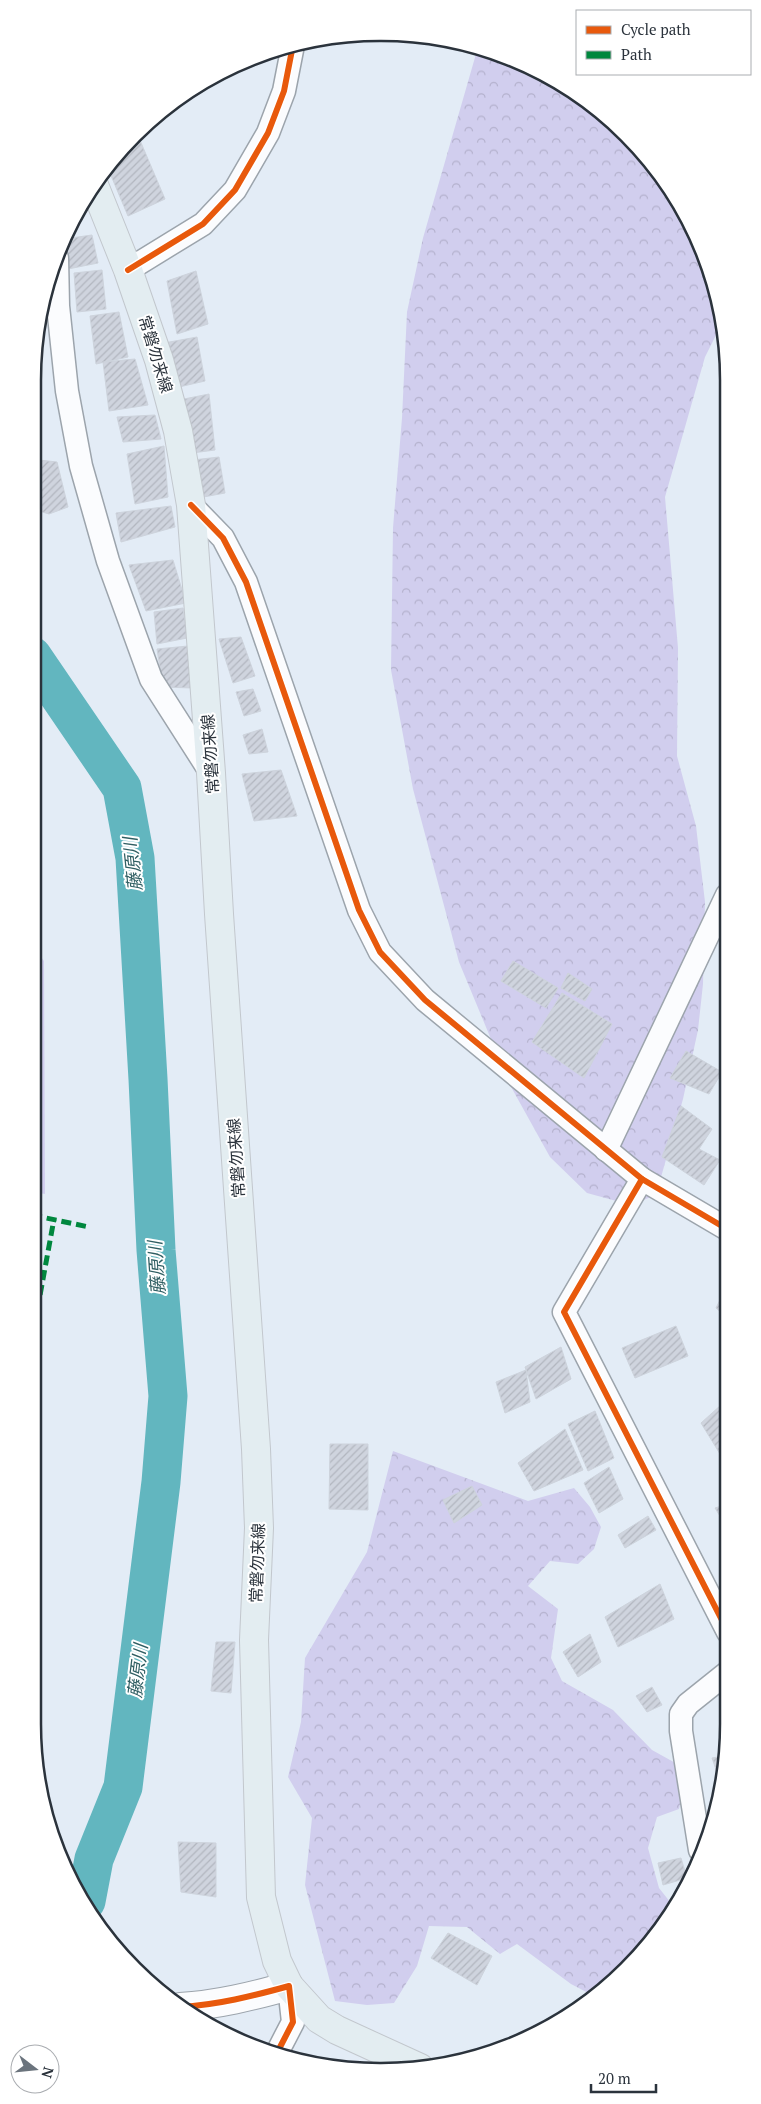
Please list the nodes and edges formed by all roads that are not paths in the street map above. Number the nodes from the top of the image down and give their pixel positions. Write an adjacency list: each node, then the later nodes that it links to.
1 (291, 53): 3 (street)
2 (97, 193): 3 (main road, 常磐勿来線)
3 (128, 270): 5 (main road, 常磐勿来線)
4 (57, 279): 6 (street)
5 (191, 505): 6 (main road, 常磐勿来線); 8 (street)
6 (211, 773): 14 (main road, 常磐勿来線)
7 (720, 910): 8 (street)
8 (606, 1150): 9 (street)
9 (642, 1179): 10 (street); 11 (street)
10 (720, 1225)
11 (720, 1616)
12 (720, 1678): 13 (street)
13 (699, 1841)
14 (289, 1986): 15 (street); 16 (street); 17 (main road, 常磐勿来線)
15 (192, 2006)
16 (280, 2047)
17 (406, 2062)

